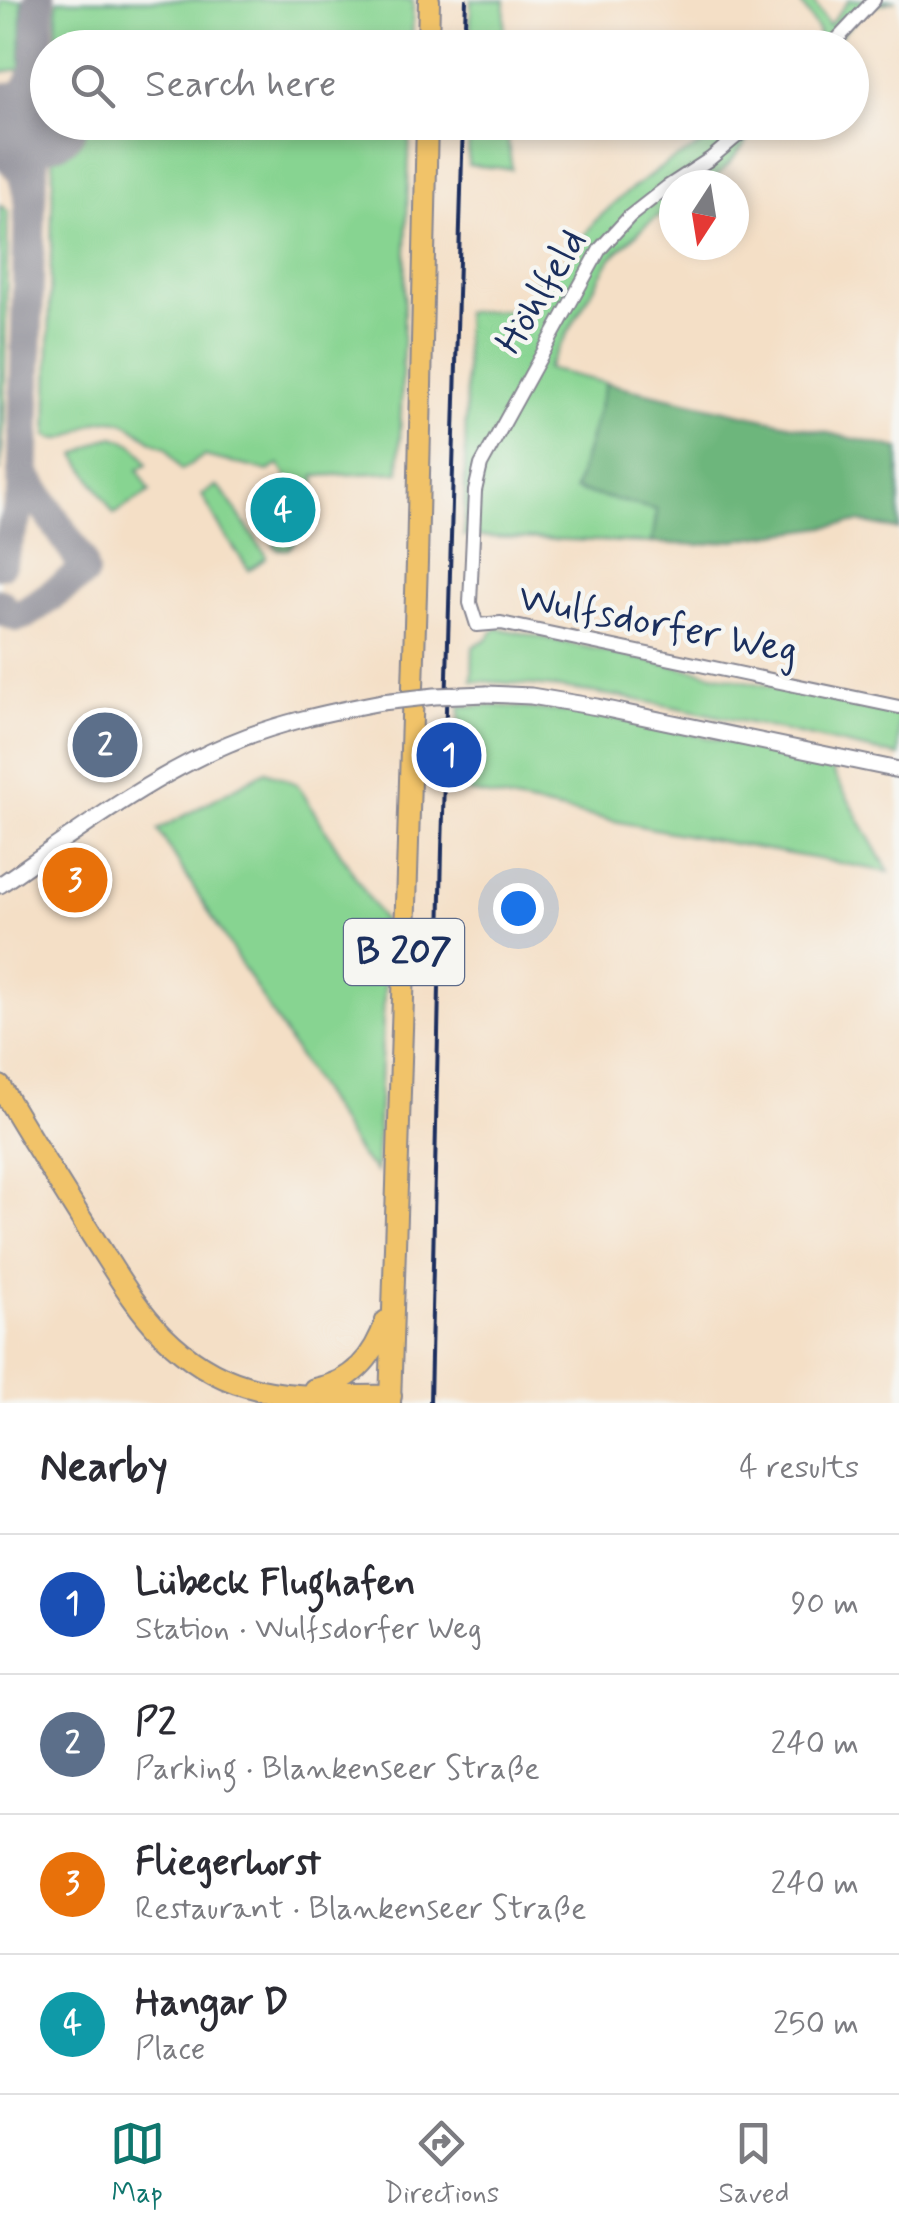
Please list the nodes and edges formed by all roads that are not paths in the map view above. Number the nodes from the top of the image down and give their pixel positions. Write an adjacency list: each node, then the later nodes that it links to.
1 (429, 0): 3 (main road)
2 (874, 0): 4 (street)
3 (428, 30)
4 (846, 30)
5 (426, 140): 12 (main road, B 207)
6 (733, 140): 7 (street, Höhlfeld)
7 (474, 491): 8 (street, Wulfsdorfer Weg)
8 (899, 707)
9 (899, 770): 10 (street, bridge)
10 (0, 885)
11 (0, 1086): 13 (main road)
12 (393, 1300): 13 (main road); 14 (main road, B 207)
13 (285, 1394): 14 (main road)
14 (390, 1399)

